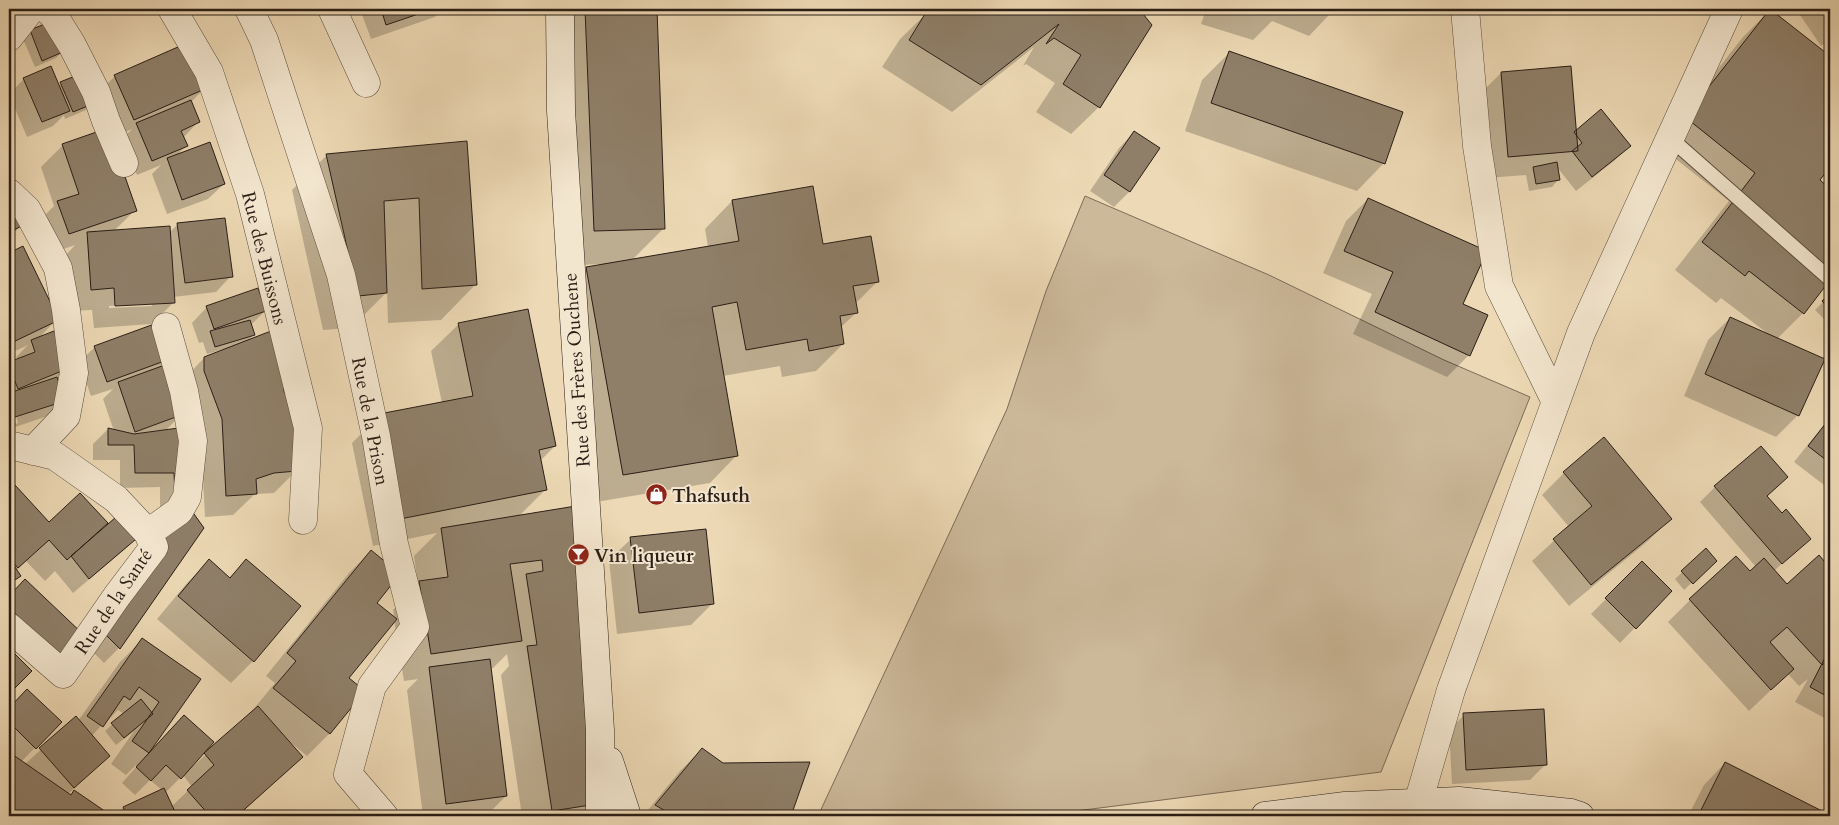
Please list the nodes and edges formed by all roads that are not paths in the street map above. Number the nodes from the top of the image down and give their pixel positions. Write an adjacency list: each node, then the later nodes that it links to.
1 (31, 9): 9 (street)
2 (47, 9): 12 (street)
3 (172, 9): 18 (street, Rue des Buissons)
4 (249, 9): 23 (street, Rue de la Prison)
5 (332, 9): 10 (street)
6 (560, 9): 21 (street, Rue des Frères Ouchene)
7 (1465, 9): 16 (street)
8 (1730, 9): 11 (street)
9 (9, 37)
10 (366, 84)
11 (1670, 138): 14 (lane); 16 (street)
12 (124, 162)
13 (9, 193): 17 (street)
14 (1830, 278)
15 (166, 327): 19 (street)
16 (1556, 402): 22 (street)
17 (21, 448): 19 (street, Rue de la Santé)
18 (303, 520)
19 (148, 533): 20 (street, Rue de la Santé)
20 (9, 627)
21 (600, 730): 24 (street, Rue des Frères Ouchene); 25 (street, Rue des Frères Ouchene)
22 (1418, 803): 26 (street); 27 (street)
23 (384, 816)
24 (600, 816)
25 (627, 816)
26 (1265, 816)
27 (1580, 816)

